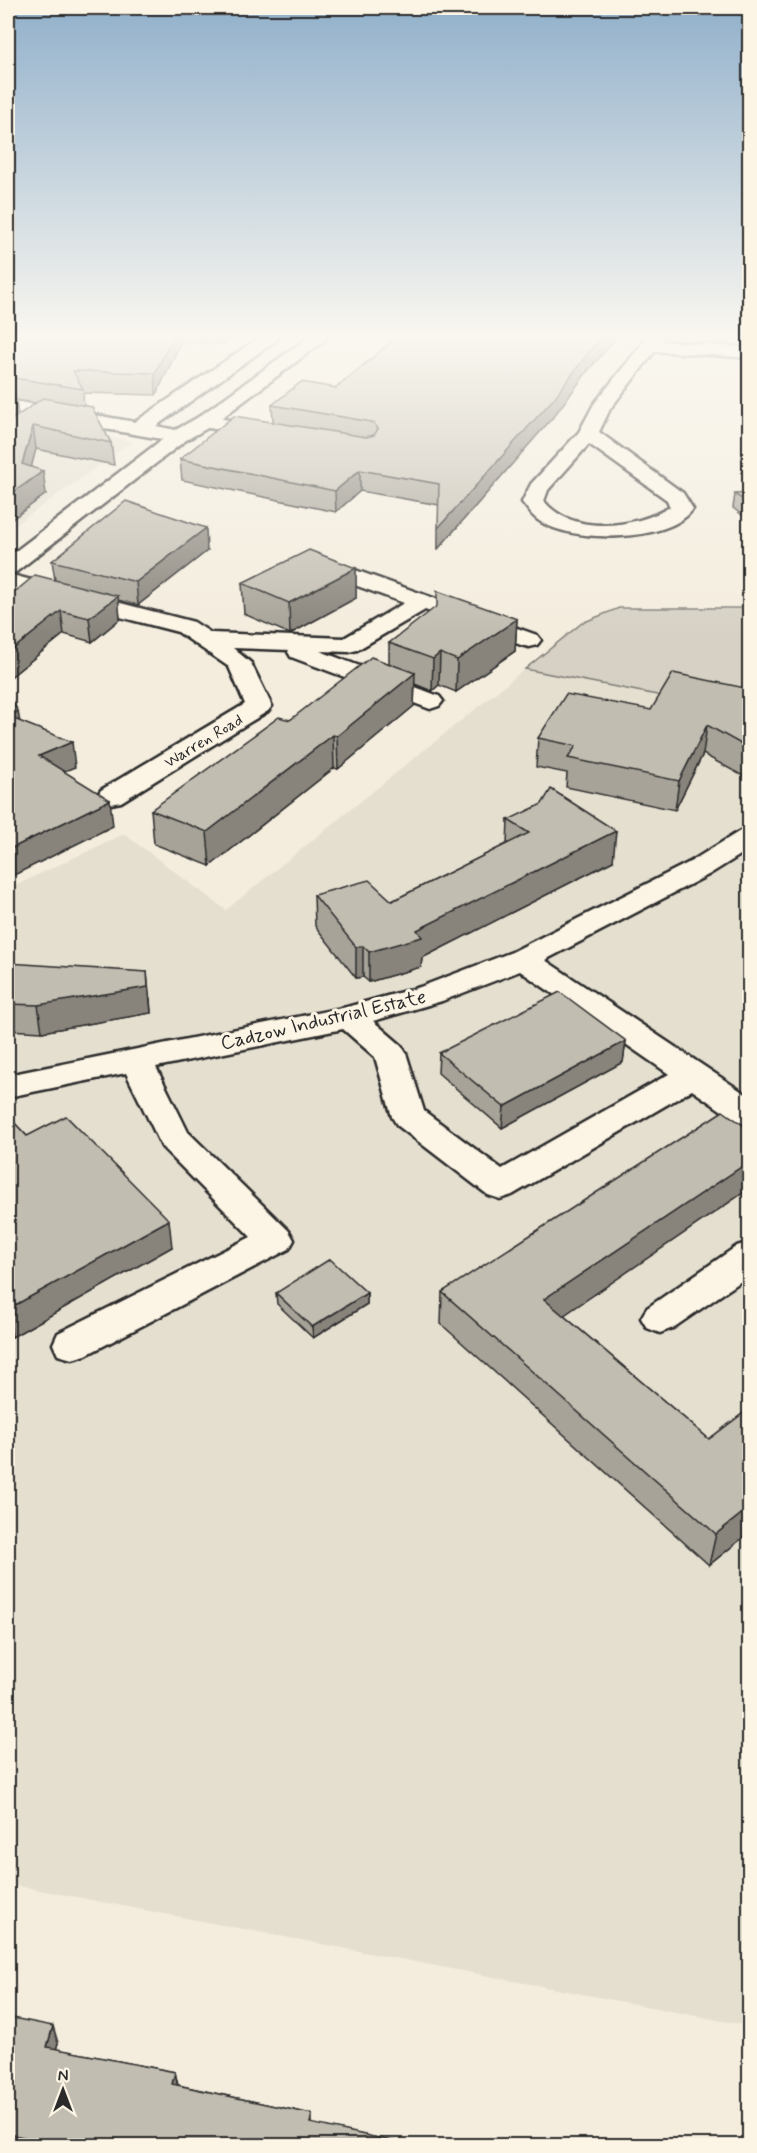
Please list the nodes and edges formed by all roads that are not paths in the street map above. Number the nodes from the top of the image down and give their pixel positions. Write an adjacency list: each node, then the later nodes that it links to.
1 (172, 434): 6 (street)
2 (182, 434): 6 (street)
3 (282, 434): 5 (street)
4 (588, 434): 4 (street)
5 (285, 435)
6 (179, 436): 8 (street)
7 (316, 563): 10 (street)
8 (8, 567)
9 (8, 581): 11 (street, Warren Road)
10 (422, 602): 12 (street); 13 (street)
11 (205, 640): 13 (street); 15 (street, Warren Road)
12 (529, 640)
13 (274, 642): 14 (street)
14 (430, 701)
15 (111, 796)
16 (750, 837): 17 (street, Cadzow Industrial Estate)
17 (523, 959): 18 (street, Cadzow Industrial Estate); 20 (street)
18 (349, 1017): 19 (street, Cadzow Industrial Estate); 20 (street)
19 (137, 1061): 21 (street, Cadzow Industrial Estate); 25 (street)
20 (693, 1075): 22 (street)
21 (8, 1086)
22 (750, 1114)
23 (750, 1256): 24 (street)
24 (660, 1318)
25 (72, 1344)

